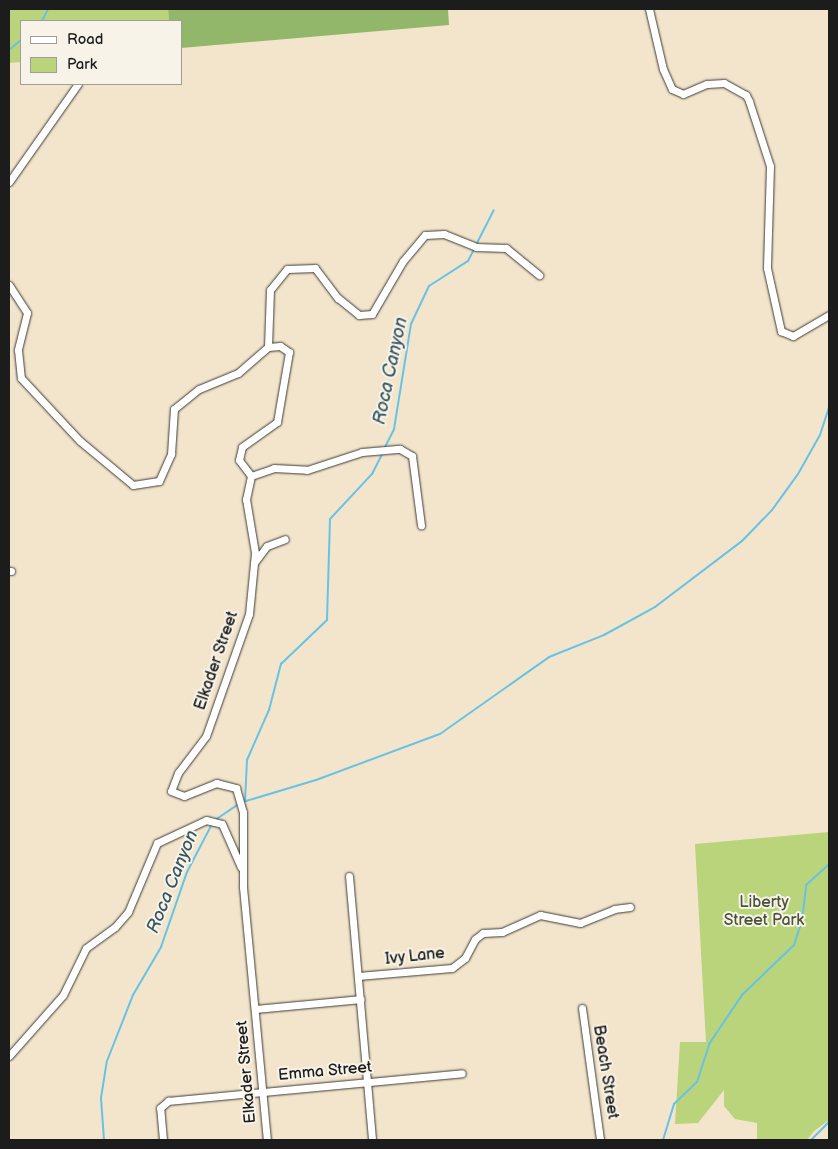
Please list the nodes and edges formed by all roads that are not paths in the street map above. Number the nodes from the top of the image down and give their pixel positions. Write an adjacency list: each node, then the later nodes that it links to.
1 (649, 9): 6 (street)
2 (77, 85): 3 (street)
3 (9, 182)
4 (540, 275): 7 (street)
5 (9, 285): 7 (street)
6 (829, 315)
7 (268, 347): 8 (street)
8 (252, 476): 9 (street); 11 (street, Elkader Street)
9 (421, 525)
10 (285, 539): 11 (street)
11 (253, 563): 12 (street, Elkader Street)
12 (243, 870): 18 (street, Elkader Street); 19 (street)
13 (349, 876): 15 (street)
14 (630, 907): 15 (street, Ivy Lane)
15 (358, 976): 16 (street)
16 (361, 999): 18 (street); 21 (street)
17 (582, 1008): 26 (street, Beach Street)
18 (256, 1009): 22 (street, Elkader Street)
19 (9, 1056)
20 (462, 1073): 21 (street, Emma Street)
21 (368, 1082): 22 (street, Emma Street); 25 (street)
22 (262, 1091): 23 (street, Emma Street); 24 (street, Elkader Street)
23 (163, 1140)
24 (267, 1140)
25 (372, 1140)
26 (600, 1140)

